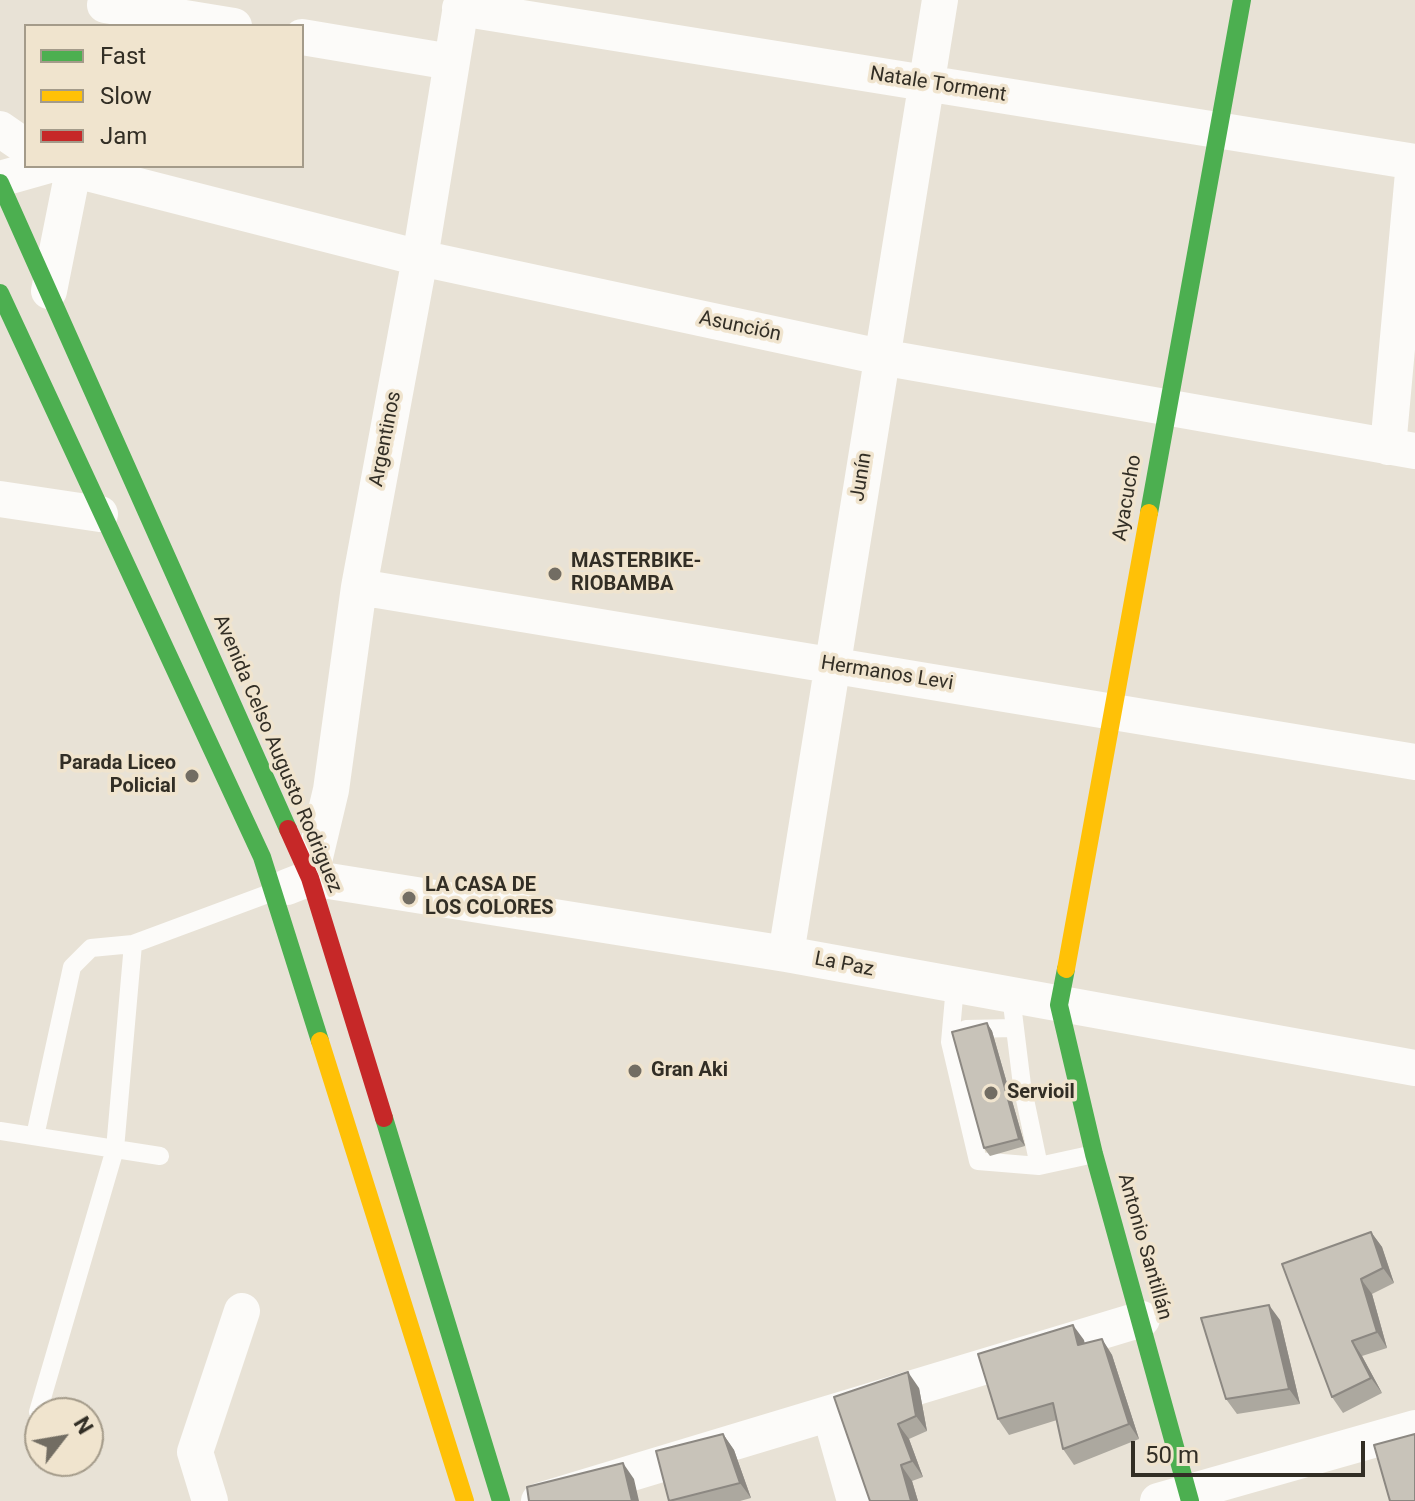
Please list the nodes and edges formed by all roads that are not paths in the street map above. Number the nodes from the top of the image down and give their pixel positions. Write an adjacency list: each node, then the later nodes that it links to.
1 (940, 0): 8 (street, Junín)
2 (1242, 0): 10 (street, Ayacucho)
3 (461, 4): 7 (street, Argentinos); 8 (street, Natale Torment)
4 (104, 10): 5 (street)
5 (218, 24)
6 (304, 37): 7 (street)
7 (451, 62): 17 (street, Argentinos)
8 (924, 83): 10 (street, Natale Torment); 20 (street, Junín)
9 (0, 129): 11 (street)
10 (1218, 130): 12 (street, Natale Torment); 21 (street, Ayacucho)
11 (24, 146)
12 (1415, 162): 22 (street)
13 (58, 168): 16 (street)
14 (63, 168): 18 (street)
15 (67, 168): 17 (street, Asunción)
16 (0, 181): 18 (street, Avenida Celso Augusto Rodriguez)
17 (420, 258): 20 (street, Asunción); 25 (street, Argentinos)
18 (49, 291): 29 (street, Avenida Celso Augusto Rodriguez)
19 (0, 293): 24 (street)
20 (881, 357): 21 (street, Asunción); 26 (street, Junín)
21 (1167, 409): 22 (street, Asunción); 27 (street, Ayacucho)
22 (1402, 449)
23 (0, 499): 24 (street)
24 (100, 514): 30 (street)
25 (359, 587): 26 (street, Hermanos Levi); 29 (street, Argentinos)
26 (832, 665): 27 (street, Hermanos Levi); 32 (street, Junín)
27 (1112, 712): 28 (street, Hermanos Levi); 34 (street, Ayacucho)
28 (1415, 762)
29 (310, 878): 30 (street, La Paz); 32 (street, La Paz); 52 (street, Avenida Celso Augusto Rodriguez)
30 (273, 892): 31 (lane); 51 (street)
31 (133, 944): 39 (lane); 40 (lane)
32 (786, 954): 33 (street, La Paz)
33 (955, 986): 35 (street, La Paz); 36 (lane)
34 (1059, 1005): 35 (street, La Paz); 37 (street, La Paz); 41 (street, Antonio Santillán)
35 (1013, 1012): 36 (lane); 43 (lane)
36 (952, 1029): 43 (lane)
37 (1415, 1068)
38 (0, 1131): 39 (lane)
39 (35, 1136): 40 (lane)
40 (115, 1149): 42 (lane); 46 (lane)
41 (1094, 1154): 43 (lane); 45 (street, Antonio Santillán)
42 (160, 1156)
43 (1039, 1166)
44 (242, 1311): 50 (street)
45 (1142, 1319): 47 (street); 49 (street, Antonio Santillán)
46 (42, 1397)
47 (830, 1413): 53 (street); 54 (street)
48 (1415, 1428): 49 (street)
49 (1179, 1498)
50 (210, 1501)
51 (465, 1501)
52 (501, 1501)
53 (539, 1501)
54 (855, 1501)

